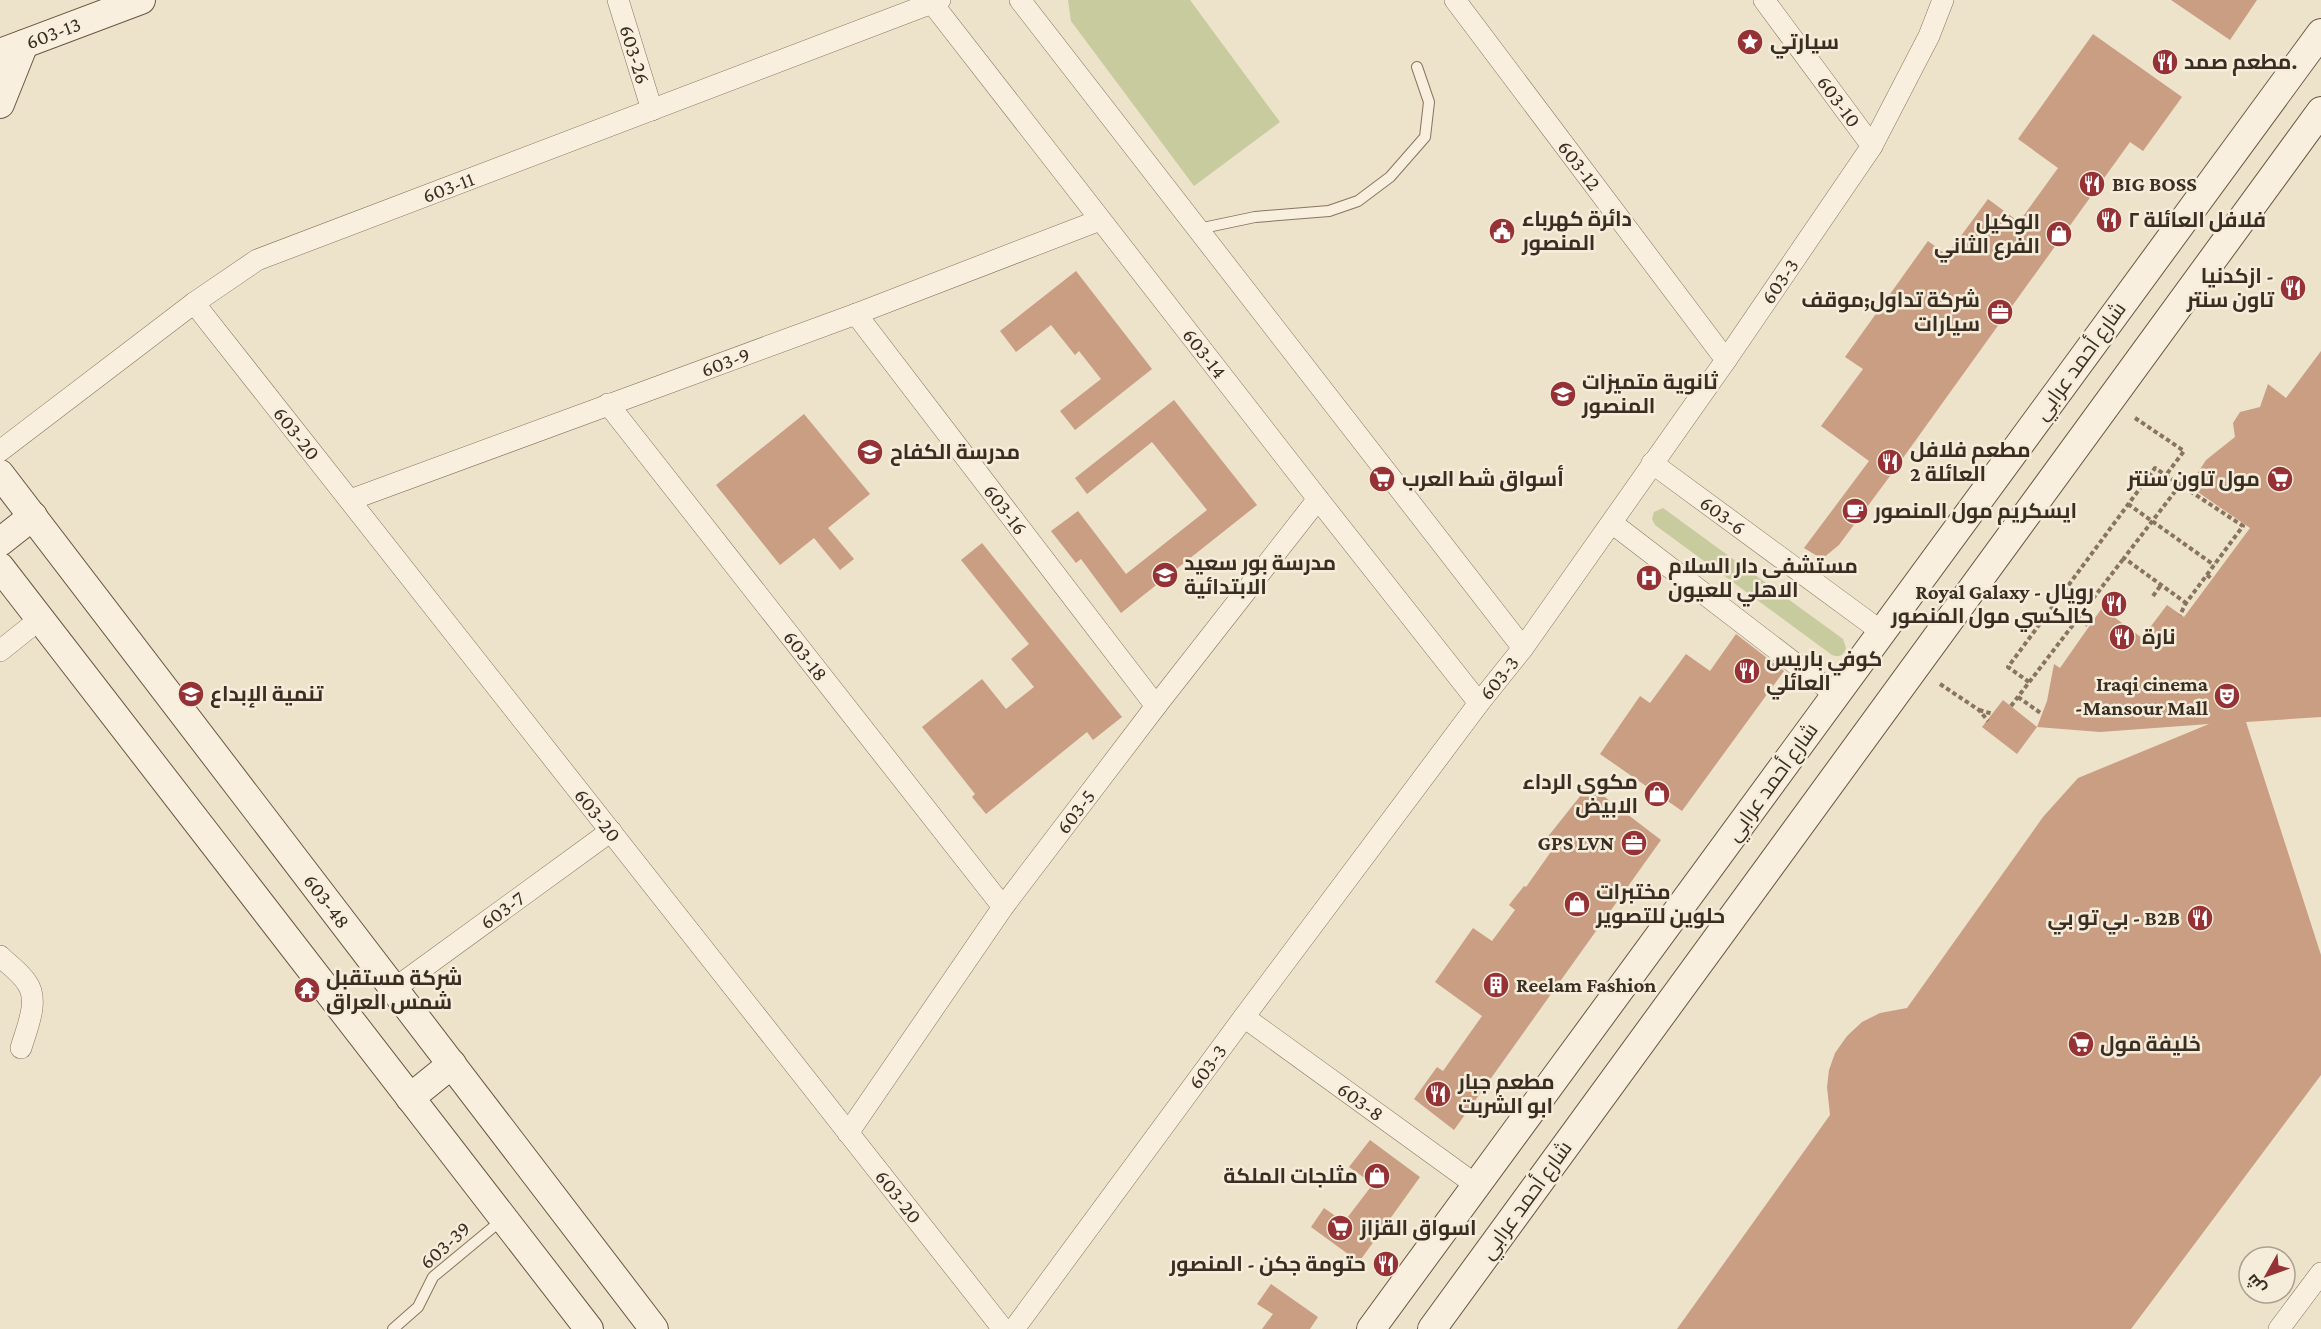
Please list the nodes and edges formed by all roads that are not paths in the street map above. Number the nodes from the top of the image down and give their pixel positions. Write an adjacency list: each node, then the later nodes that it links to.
1 (141, 0): 9 (main road, 603-13)
2 (618, 0): 12 (street, 603-26)
3 (1020, 0): 16 (street)
4 (1455, 0): 19 (street, 603-12)
5 (1764, 0): 14 (street, 603-10)
6 (1943, 0): 14 (street, 603-3)
7 (936, 1): 12 (street, 603-11); 15 (street, 603-14)
8 (2321, 33): 31 (main road, شارع أحمد عرابي)
9 (12, 49): 11 (main road)
10 (1417, 67): 16 (lane)
11 (0, 104)
12 (652, 110): 17 (street, 603-11)
13 (2321, 111): 55 (main road, شارع أحمد عرابي)
14 (1872, 146): 19 (street, 603-3)
15 (1100, 220): 18 (street, 603-9); 24 (street, 603-14)
16 (1198, 229): 32 (street)
17 (194, 303): 21 (street, 603-11); 25 (street, 603-20)
18 (856, 314): 20 (street, 603-9); 36 (street, 603-16)
19 (1726, 360): 22 (street, 603-3)
20 (608, 404): 25 (street, 603-9); 38 (street, 603-18)
21 (0, 451)
22 (1652, 463): 27 (street, 603-3); 31 (street, 603-6)
23 (0, 474): 26 (main road, 603-48)
24 (1318, 499): 35 (street, 603-14); 36 (street, 603-5)
25 (350, 500): 37 (street, 603-20)
26 (33, 516): 28 (main road); 40 (main road, 603-48)
27 (1612, 523): 32 (street, 603-3); 34 (street)
28 (0, 542)
29 (0, 567): 30 (main road)
30 (40, 619): 33 (street); 44 (main road)
31 (1882, 632): 34 (main road, شارع أحمد عرابي)
32 (1523, 648): 35 (street, 603-3)
33 (0, 651)
34 (1836, 695): 46 (main road, شارع أحمد عرابي)
35 (1479, 703): 41 (street, 603-3)
36 (1156, 706): 38 (street, 603-5)
37 (611, 831): 40 (street, 603-7); 45 (street, 603-20)
38 (1003, 907): 45 (street, 603-5)
39 (0, 956): 42 (street)
40 (394, 989): 43 (main road, 603-48)
41 (1244, 1017): 46 (street, 603-8); 53 (street, 603-3)
42 (21, 1048)
43 (452, 1064): 44 (main road); 51 (main road, 603-48)
44 (410, 1098): 47 (main road)
45 (848, 1133): 52 (street, 603-20)
46 (1476, 1185): 54 (main road, شارع أحمد عرابي)
47 (503, 1219): 49 (lane, 603-39); 50 (main road)
48 (2321, 1273): 56 (street)
49 (393, 1329)
50 (589, 1329)
51 (654, 1329)
52 (1003, 1329)
53 (1014, 1329)
54 (1371, 1329)
55 (1432, 1329)
56 (2279, 1329)

